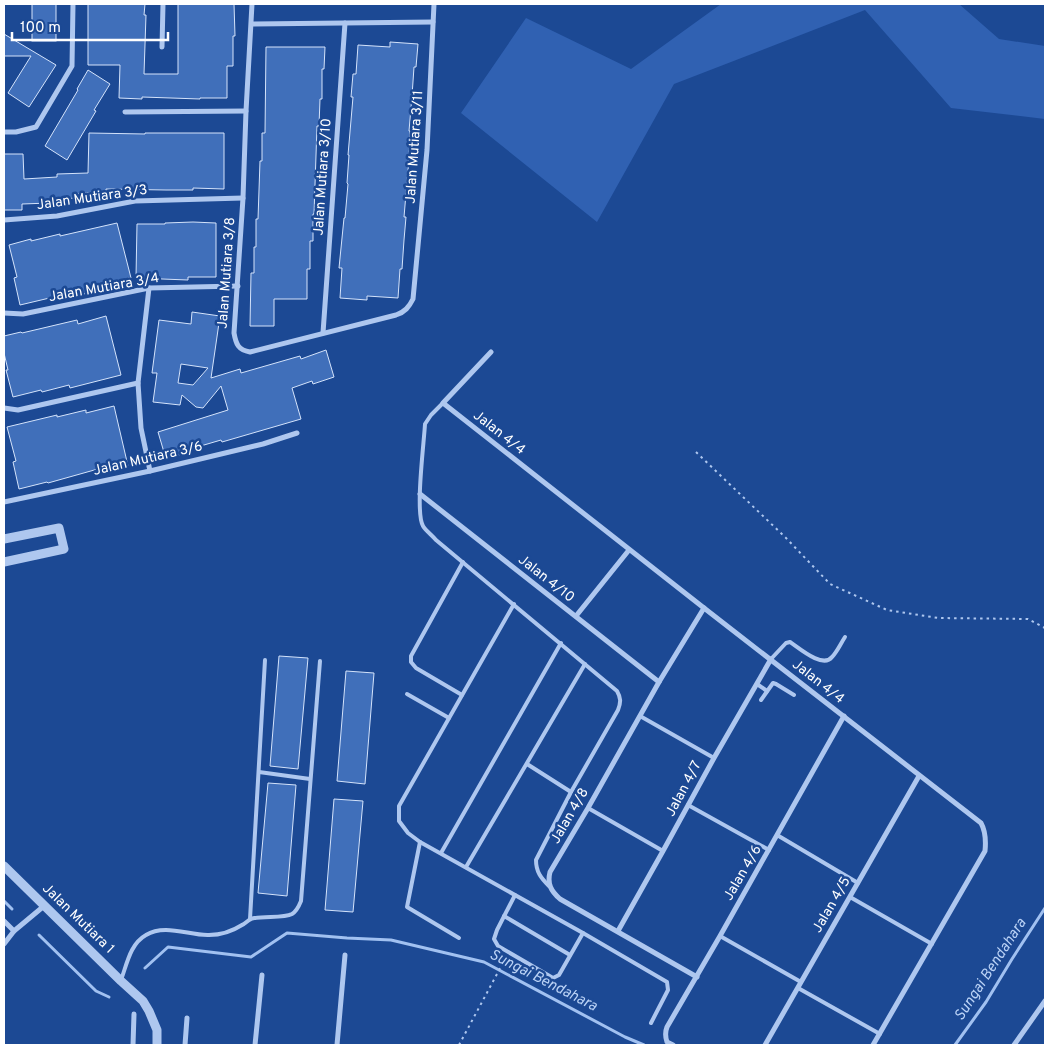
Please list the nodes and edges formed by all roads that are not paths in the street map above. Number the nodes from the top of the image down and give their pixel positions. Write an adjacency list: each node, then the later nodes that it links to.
1 (74, 4): 11 (street)
2 (163, 4): 8 (street)
3 (252, 4): 7 (street, Jalan Mutiara 3/8)
4 (434, 4): 5 (street, Jalan Mutiara 3/11)
5 (433, 22): 6 (street); 16 (street, Jalan Mutiara 3/11)
6 (345, 23): 7 (street); 18 (street, Jalan Mutiara 3/10)
7 (252, 24): 9 (street, Jalan Mutiara 3/8)
8 (162, 47)
9 (246, 111): 10 (street); 12 (street, Jalan Mutiara 3/8)
10 (125, 112)
11 (4, 132)
12 (243, 198): 13 (street, Jalan Mutiara 3/3); 14 (street, Jalan Mutiara 3/8)
13 (4, 220)
14 (238, 286): 15 (street, Jalan Mutiara 3/4); 18 (street, Jalan Mutiara 3/8)
15 (149, 288): 17 (street, Jalan Mutiara 3/4); 20 (street)
16 (415, 292): 18 (street, Jalan Mutiara 3/8)
17 (4, 313)
18 (323, 333)
19 (491, 352): 21 (street)
20 (138, 383): 22 (street); 24 (street)
21 (442, 403): 25 (lane); 28 (street, Jalan 4/4)
22 (4, 408)
23 (296, 433): 24 (street, Jalan Mutiara 3/6)
24 (150, 471): 26 (street, Jalan Mutiara 3/6)
25 (420, 494): 30 (lane); 33 (street, Jalan 4/10)
26 (4, 502)
27 (4, 539): 29 (street)
28 (629, 550): 32 (street, Jalan 4/4); 33 (street)
29 (4, 562)
30 (463, 562): 31 (lane); 44 (lane)
31 (514, 604): 35 (lane); 44 (lane)
32 (704, 608): 36 (street, Jalan 4/4); 40 (street, Jalan 4/8)
33 (576, 616): 40 (street, Jalan 4/10)
34 (845, 637): 36 (lane)
35 (561, 643): 39 (lane); 62 (lane)
36 (771, 659): 41 (street, Jalan 4/7); 48 (street, Jalan 4/4)
37 (266, 660): 52 (lane)
38 (320, 661): 54 (lane)
39 (585, 664): 51 (lane); 55 (lane)
40 (659, 682): 47 (street, Jalan 4/8)
41 (757, 684): 42 (lane); 50 (street, Jalan 4/7)
42 (767, 691): 45 (lane); 46 (lane)
43 (407, 694): 49 (lane)
44 (462, 695): 49 (lane)
45 (794, 695)
46 (761, 700)
47 (639, 716): 50 (lane); 57 (street, Jalan 4/8)
48 (844, 716): 53 (street, Jalan 4/4); 58 (street, Jalan 4/6)
49 (449, 718): 59 (lane)
50 (714, 758): 56 (street, Jalan 4/7)
51 (527, 764): 55 (lane); 64 (lane)
52 (259, 772): 54 (lane); 71 (lane)
53 (919, 776): 65 (street, Jalan 4/5); 79 (street, Jalan 4/4)
54 (310, 779): 71 (lane)
55 (571, 792): 66 (lane)
56 (688, 804): 60 (lane); 61 (street, Jalan 4/7)
57 (588, 808): 61 (lane); 66 (street, Jalan 4/8)
58 (777, 836): 60 (street, Jalan 4/6); 65 (lane)
59 (420, 842): 62 (lane); 77 (lane)
60 (769, 850): 76 (street, Jalan 4/6)
61 (663, 851): 74 (street, Jalan 4/7)
62 (441, 853): 64 (lane)
63 (4, 866): 69 (street, Jalan Mutiara 1)
64 (466, 867): 67 (lane)
65 (858, 883): 68 (street, Jalan 4/5)
66 (549, 886): 74 (street)
67 (516, 895): 70 (lane); 75 (lane)
68 (850, 897): 79 (lane); 85 (street, Jalan 4/5)
69 (44, 906): 73 (street); 84 (street, Jalan Mutiara 1)
70 (504, 916): 81 (lane); 81 (lane)
71 (250, 919): 84 (lane)
72 (4, 921): 73 (street)
73 (14, 931): 78 (street)
74 (618, 931): 83 (street)
75 (583, 933): 81 (lane); 90 (lane)
76 (720, 936): 83 (street, Jalan 4/6); 85 (lane)
77 (459, 938)
78 (4, 944)
79 (932, 944): 91 (street, Jalan 4/4)
80 (345, 955): 96 (street)
81 (570, 955)
82 (262, 975): 95 (street)
83 (697, 976): 97 (street, Jalan 4/6)
84 (121, 981): 93 (street, Jalan Mutiara 1)
85 (801, 982): 86 (street, Jalan 4/5)
86 (798, 988): 91 (lane); 98 (street, Jalan 4/5)
87 (1045, 1001): 100 (street)
88 (134, 1014): 92 (street)
89 (187, 1018): 94 (street)
90 (651, 1023)
91 (880, 1034): 99 (street, Jalan 4/4)
92 (133, 1045)
93 (157, 1045)
94 (184, 1045)
95 (255, 1045)
96 (337, 1045)
97 (673, 1045)
98 (765, 1045)
99 (874, 1045)
100 (1014, 1045)

